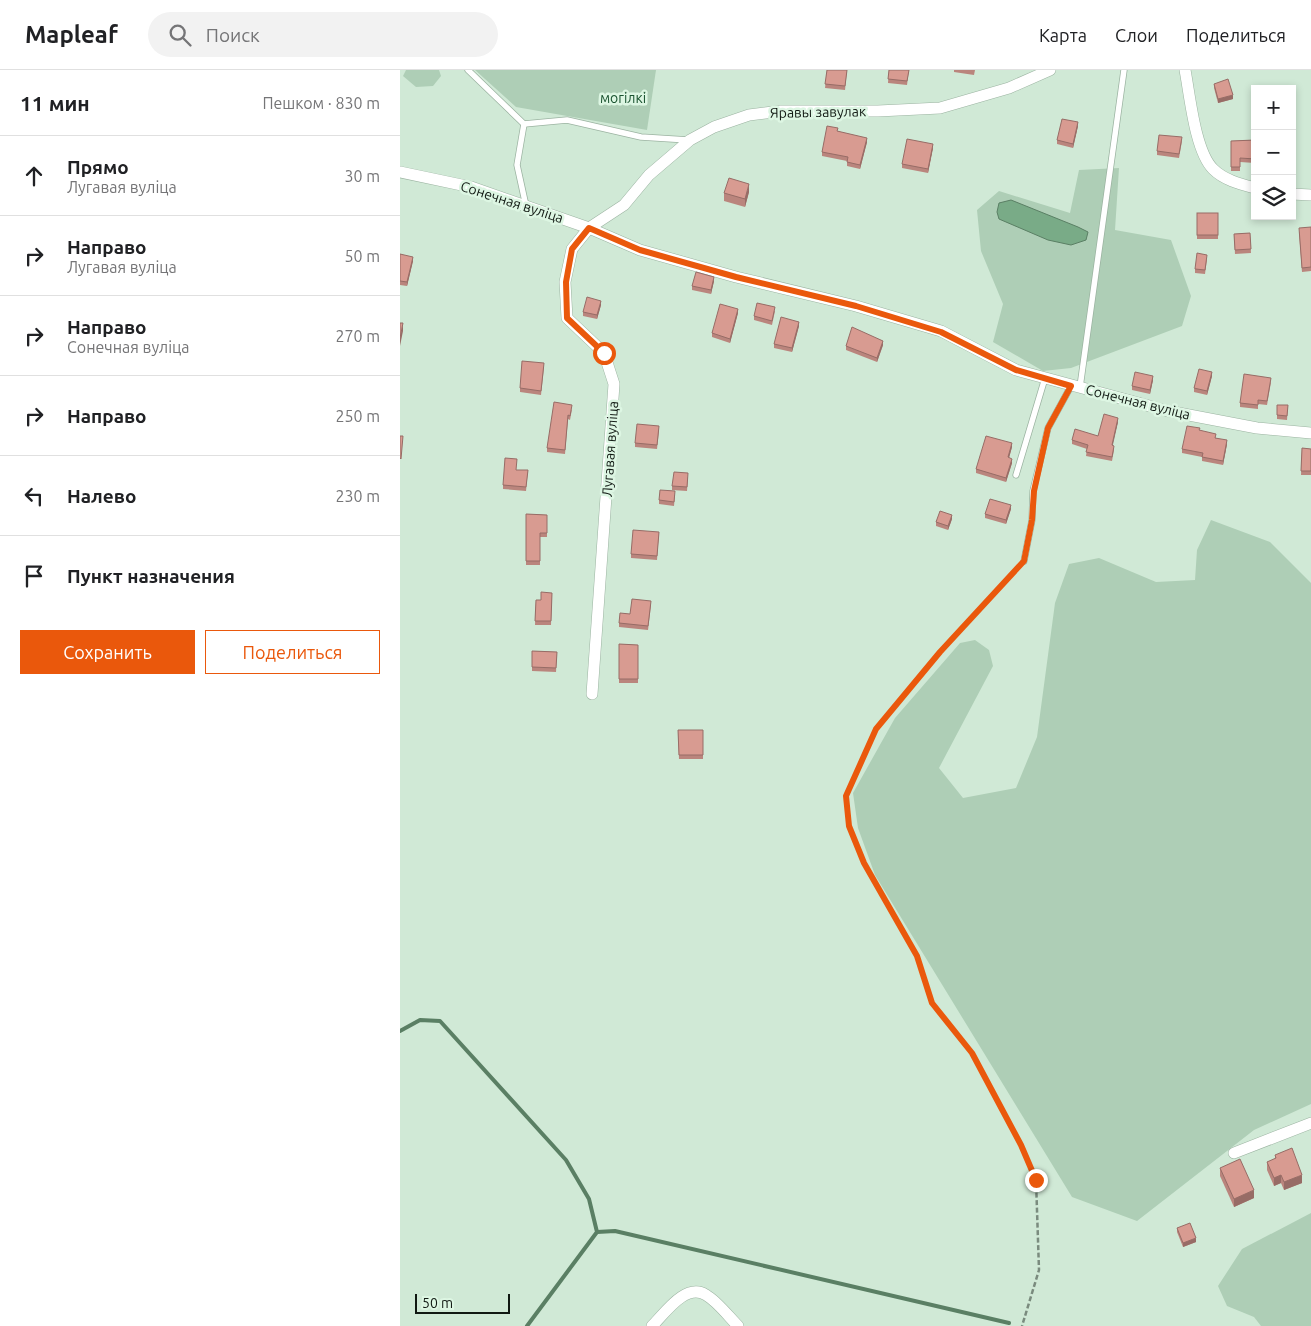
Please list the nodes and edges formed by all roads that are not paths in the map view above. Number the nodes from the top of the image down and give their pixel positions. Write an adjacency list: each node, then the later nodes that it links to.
1 (468, 70): 5 (lane)
2 (1050, 70): 6 (street, Яравы завулак)
3 (1124, 70): 14 (lane)
4 (1185, 70): 8 (street)
5 (524, 124): 6 (lane); 11 (lane)
6 (690, 140): 12 (street, Яравы завулак)
7 (400, 172): 11 (street, Сонечная вуліца)
8 (1251, 187)
9 (1296, 194): 10 (street)
10 (1311, 195)
11 (526, 206): 12 (street, Сонечная вуліца)
12 (589, 228): 13 (street, Сонечная вуліца); 18 (street, Лугавая вуліца)
13 (1045, 378): 14 (street, Сонечная вуліца); 16 (lane)
14 (1076, 387): 15 (street, Сонечная вуліца); 17 (lane)
15 (1311, 434)
16 (1016, 475)
17 (1024, 561)
18 (592, 694)
19 (1311, 1123): 20 (street)
20 (1234, 1153)
21 (652, 1326): 22 (street)
22 (738, 1326)

